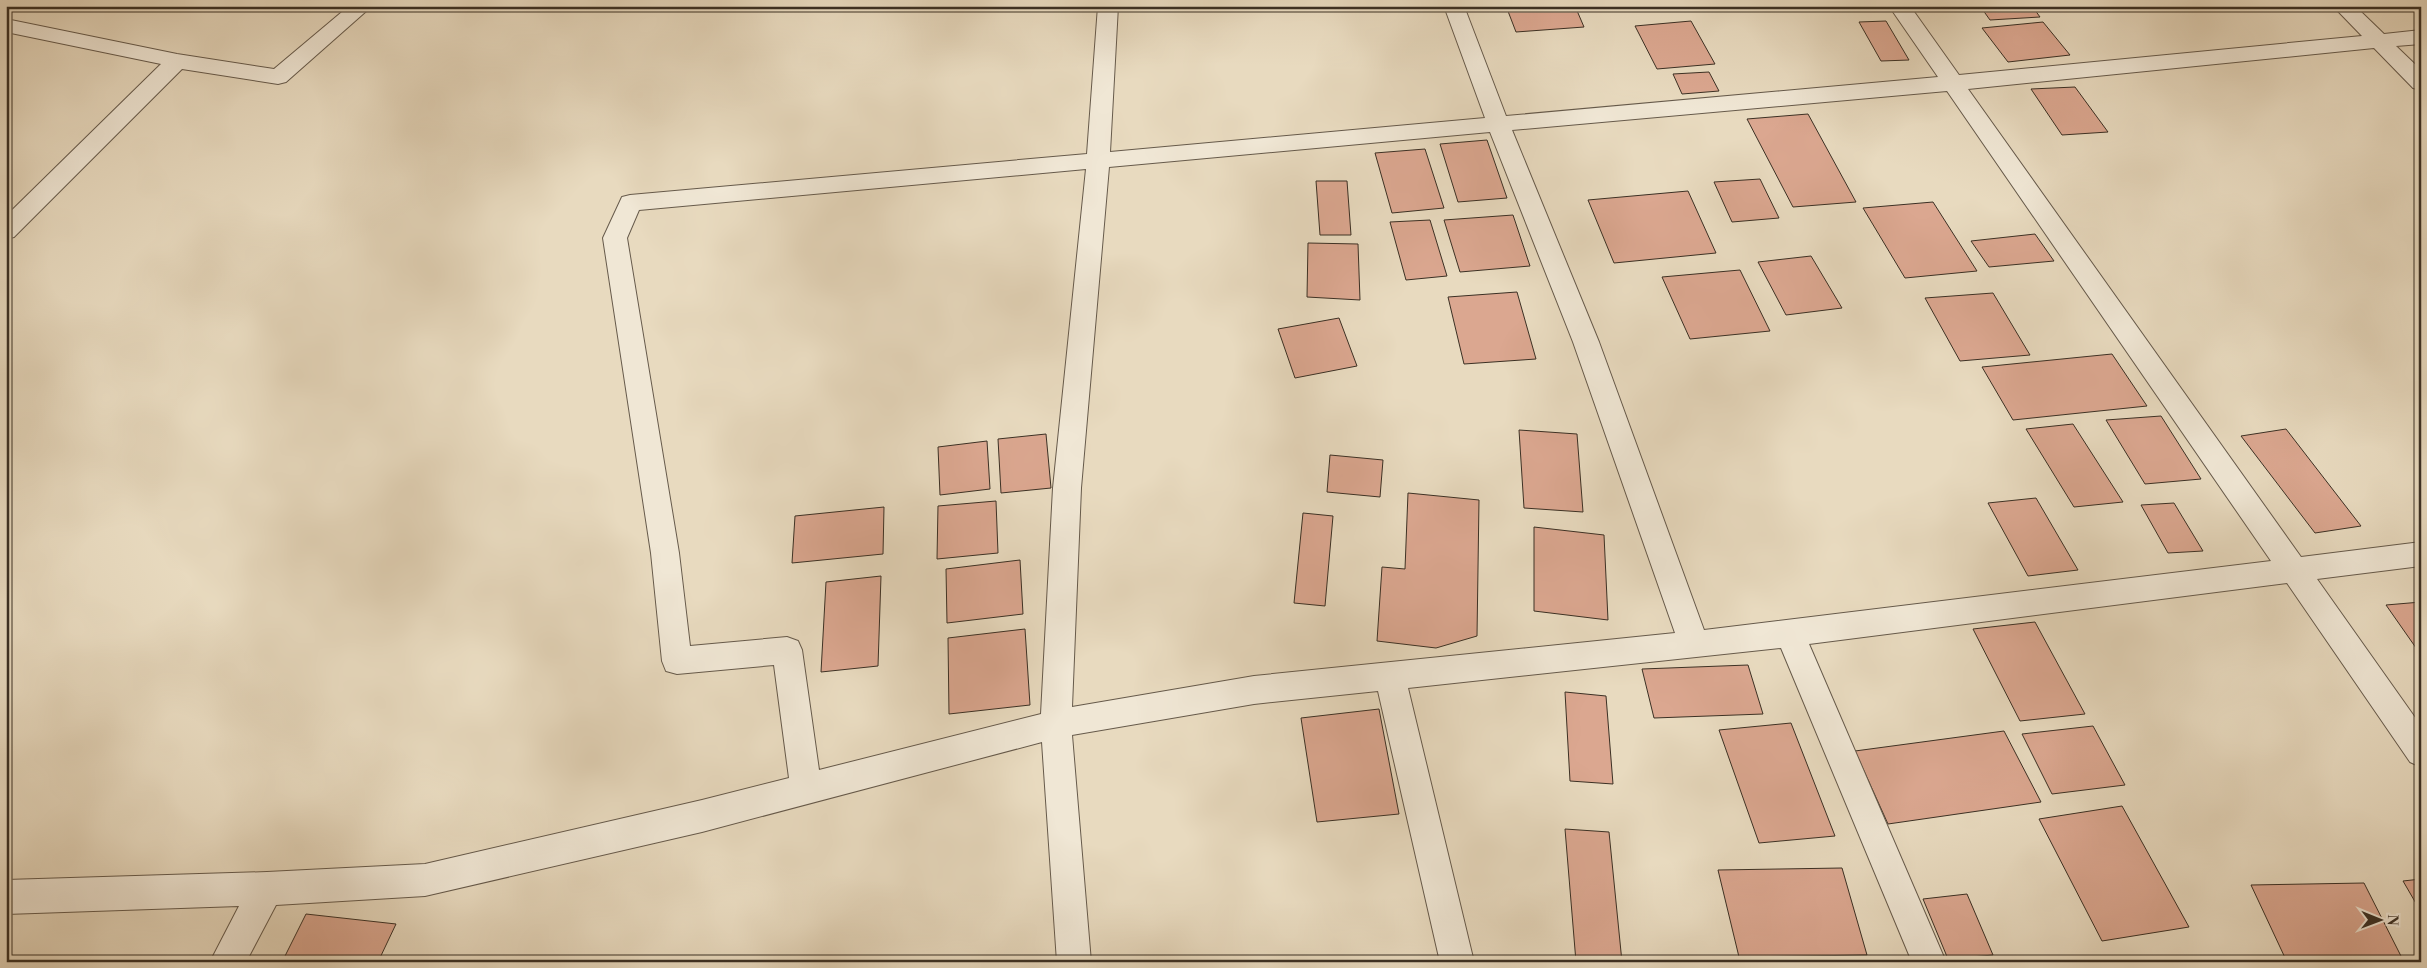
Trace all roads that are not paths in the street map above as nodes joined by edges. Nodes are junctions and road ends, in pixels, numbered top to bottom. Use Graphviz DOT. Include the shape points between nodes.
graph roads {
  1 [pos="362,6"];
  2 [pos="1108,6"];
  3 [pos="1454,6"];
  4 [pos="1899,6"];
  5 [pos="2343,6"];
  6 [pos="6,25"];
  7 [pos="2421,37"];
  8 [pos="2378,42"];
  9 [pos="177,61"];
  10 [pos="1953,83"];
  11 [pos="2421,83"];
  12 [pos="1498,124"];
  13 [pos="1098,160"];
  14 [pos="6,231"];
  15 [pos="2421,554"];
  16 [pos="2294,572"];
  17 [pos="1790,634"];
  18 [pos="1694,644"];
  19 [pos="1390,676"];
  20 [pos="1056,724"];
  21 [pos="2421,752"];
  22 [pos="806,789"];
  23 [pos="267,889"];
  24 [pos="6,897"];
  25 [pos="227,962"];
  26 [pos="1074,962"];
  27 [pos="1457,962"];
  28 [pos="1929,962"];
  1 -- 9 [label="street" via="278,77"];
  2 -- 13 [label="street"];
  3 -- 12 [label="street"];
  4 -- 10 [label="street"];
  5 -- 8 [label="street"];
  6 -- 9 [label="street"];
  7 -- 8 [label="street"];
  8 -- 10 [label="street"];
  8 -- 11 [label="street"];
  9 -- 14 [label="street"];
  10 -- 12 [label="street"];
  10 -- 16 [label="street"];
  12 -- 13 [label="street"];
  12 -- 18 [label="street" via="1586,342"];
  13 -- 20 [label="street" via="1067,488"];
  13 -- 22 [label="street" via="630,203 615,238 665,553 677,660 786,650"];
  15 -- 16 [label="street"];
  16 -- 17 [label="street"];
  16 -- 21 [label="street"];
  17 -- 18 [label="street"];
  17 -- 28 [label="street"];
  18 -- 19 [label="street"];
  19 -- 20 [label="street" via="1254,690"];
  19 -- 27 [label="street"];
  20 -- 22 [label="street"];
  20 -- 26 [label="street"];
  22 -- 23 [label="street" via="425,880"];
  23 -- 24 [label="street"];
  23 -- 25 [label="street"];
}
